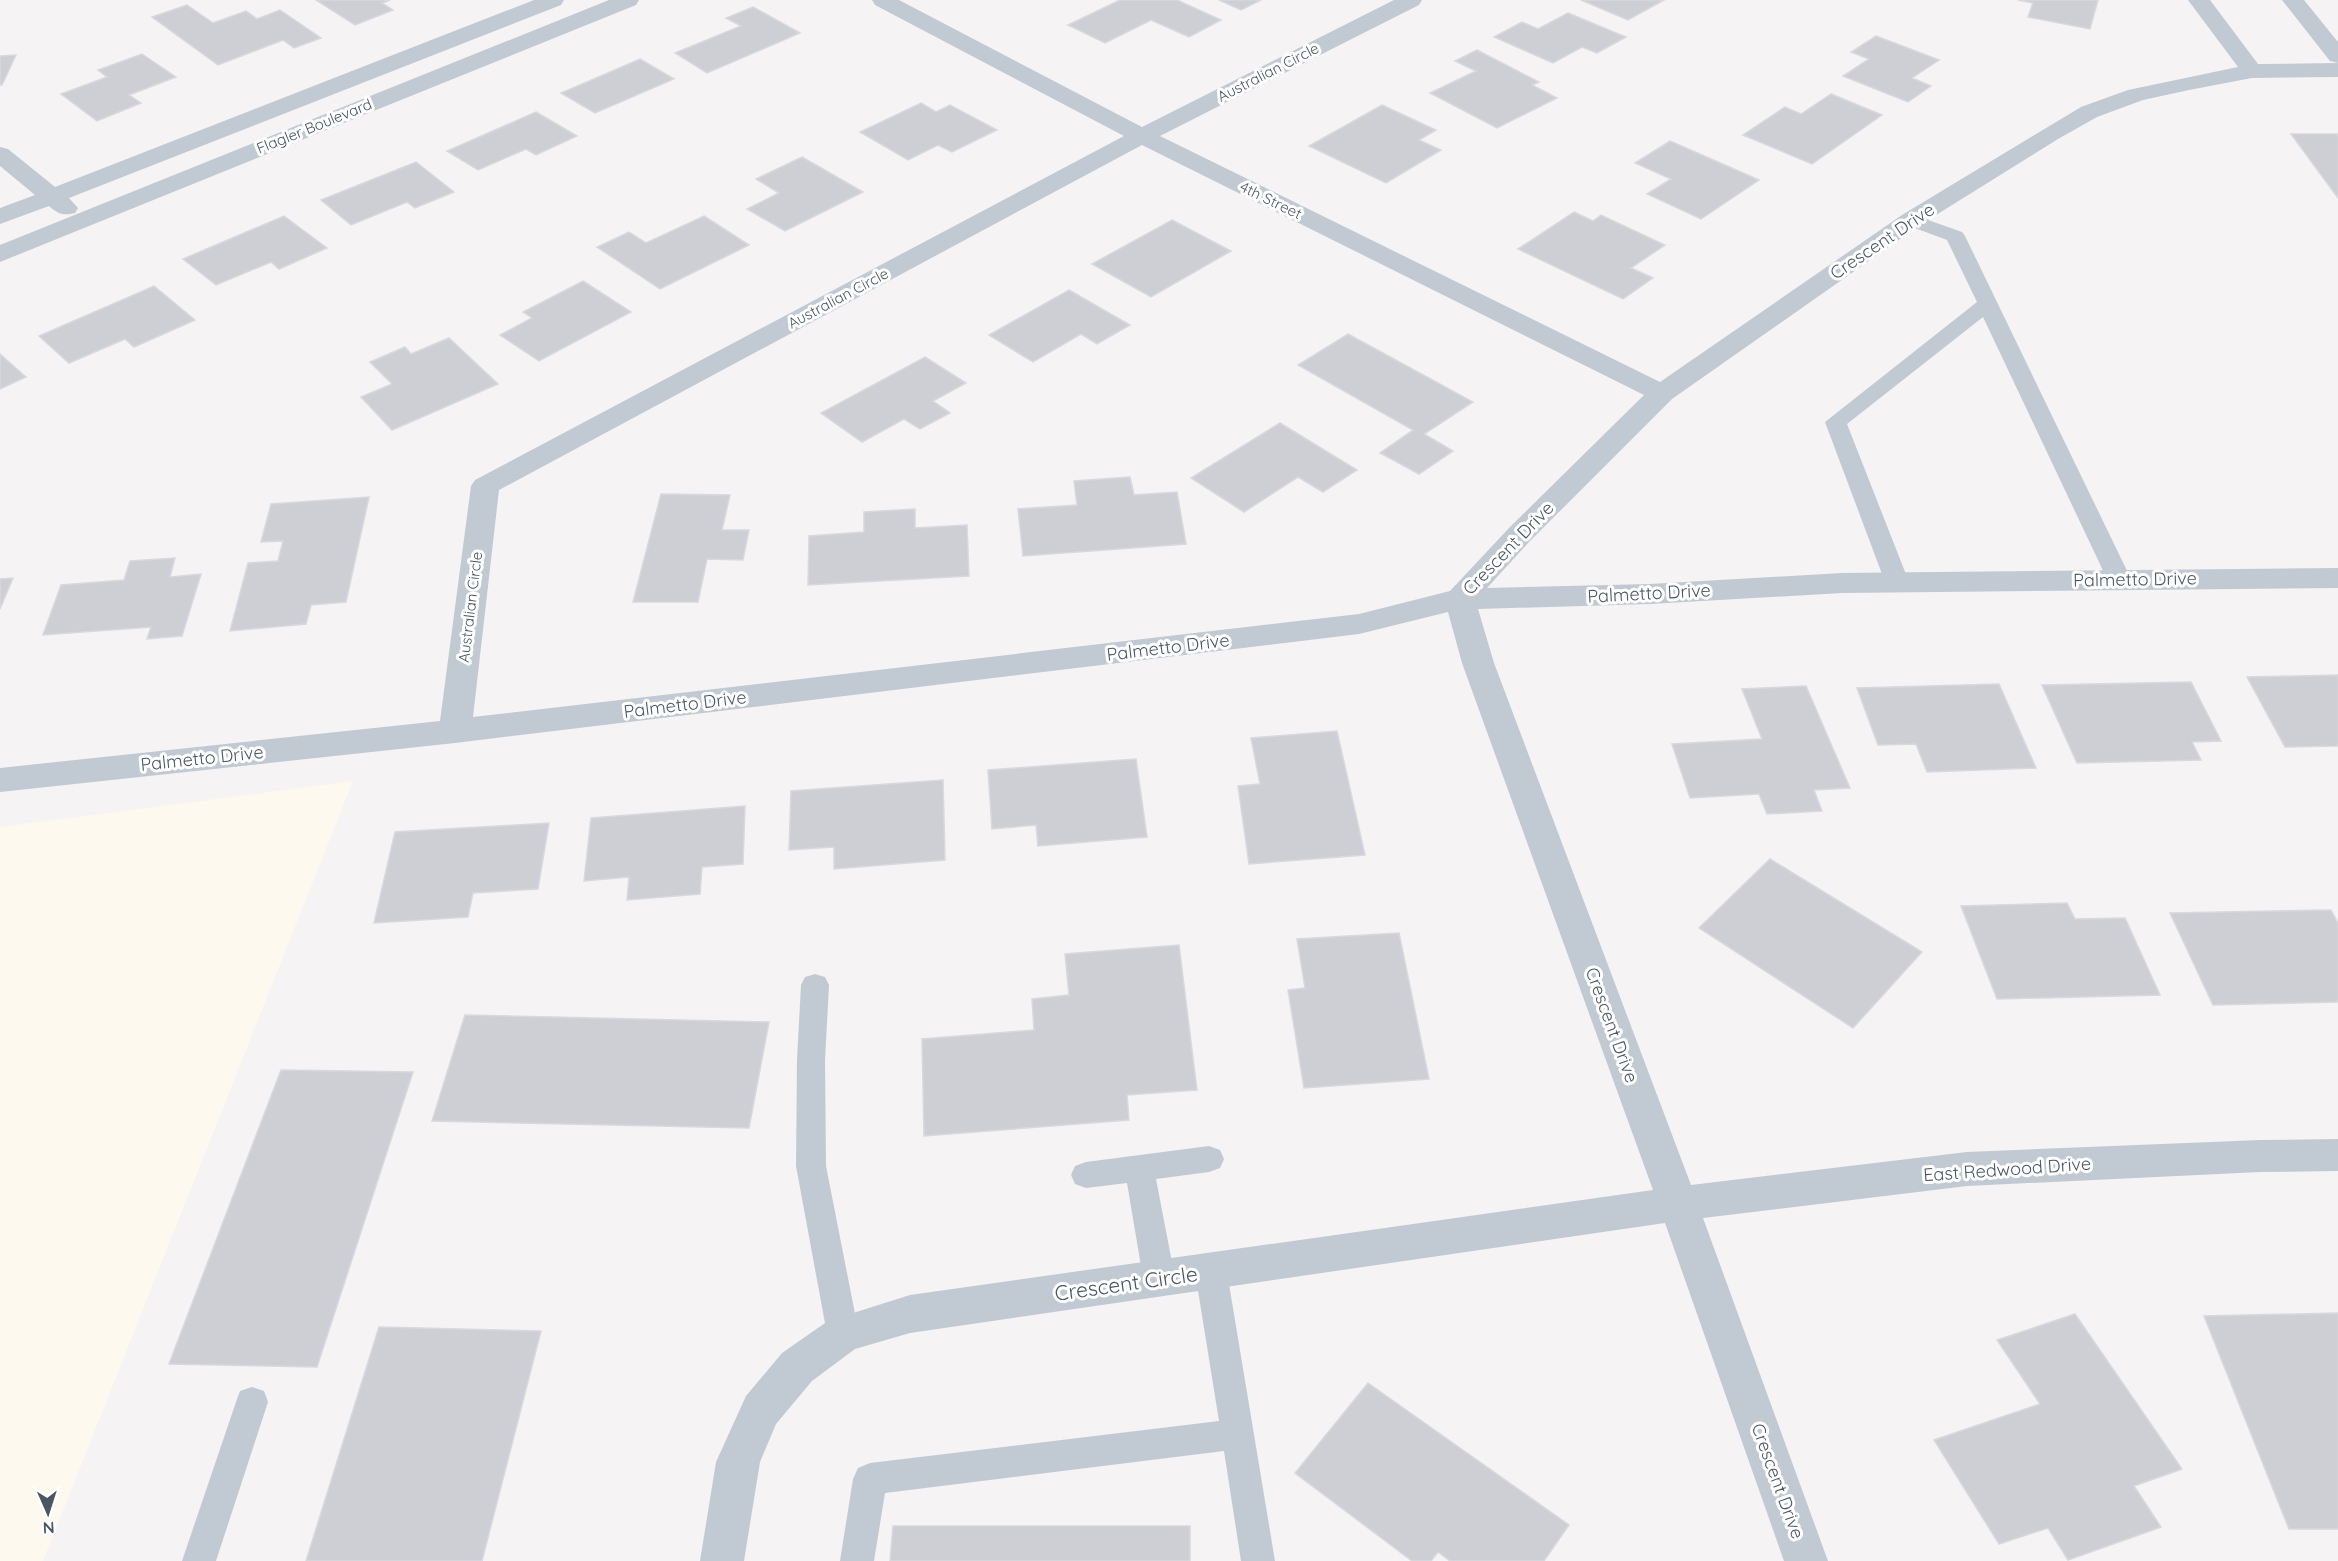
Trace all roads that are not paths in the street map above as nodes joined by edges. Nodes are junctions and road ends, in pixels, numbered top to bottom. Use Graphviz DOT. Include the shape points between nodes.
graph roads {
  1 [pos="553,0"];
  2 [pos="628,0"];
  3 [pos="883,0"];
  4 [pos="1411,0"];
  5 [pos="2199,0"];
  6 [pos="2293,0"];
  7 [pos="2338,56"];
  8 [pos="2338,70"];
  9 [pos="2252,71"];
  10 [pos="1142,136"];
  11 [pos="0,154"];
  12 [pos="51,196"];
  13 [pos="0,218"];
  14 [pos="80,219"];
  15 [pos="1911,220"];
  16 [pos="0,254"];
  17 [pos="1987,304"];
  18 [pos="1662,393"];
  19 [pos="2338,578"];
  20 [pos="2119,579"];
  21 [pos="1897,582"];
  22 [pos="1460,599"];
  23 [pos="455,731"];
  24 [pos="0,780"];
  25 [pos="815,984"];
  26 [pos="2338,1155"];
  27 [pos="1209,1159"];
  28 [pos="1139,1167"];
  29 [pos="1086,1175"];
  30 [pos="1678,1204"];
  31 [pos="1211,1272"];
  32 [pos="1159,1278"];
  33 [pos="843,1334"];
  34 [pos="252,1402"];
  35 [pos="1236,1434"];
  36 [pos="199,1561"];
  37 [pos="722,1561"];
  38 [pos="857,1561"];
  39 [pos="1258,1561"];
  40 [pos="1806,1561"];
  1 -- 12 [label="street, Flagler Boulevard"];
  2 -- 14 [label="street, Flagler Boulevard"];
  3 -- 10 [label="street, 4th Street"];
  4 -- 10 [label="street, Australian Circle"];
  5 -- 9 [label="street"];
  6 -- 7 [label="street"];
  8 -- 9 [label="street, Crescent Drive"];
  9 -- 15 [label="street, Crescent Drive" via="2136,95 2089,112"];
  10 -- 18 [label="street, 4th Street"];
  10 -- 23 [label="street, Australian Circle" via="485,486"];
  11 -- 12 [label="street"];
  12 -- 13 [label="street, Flagler Boulevard"];
  12 -- 14 [label="street"];
  14 -- 16 [label="street, Flagler Boulevard"];
  15 -- 17 [label="lane" via="1955,236"];
  15 -- 18 [label="street, Crescent Drive"];
  17 -- 20 [label="lane"];
  17 -- 21 [label="lane" via="1836,422"];
  18 -- 22 [label="street, Crescent Drive"];
  19 -- 20 [label="street, Palmetto Drive"];
  20 -- 21 [label="street, Palmetto Drive"];
  21 -- 22 [label="street, Palmetto Drive"];
  22 -- 23 [label="street, Palmetto Drive" via="1359,624"];
  22 -- 30 [label="street, Crescent Drive" via="1478,663"];
  23 -- 24 [label="street, Palmetto Drive"];
  25 -- 33 [label="lane" via="811,1166"];
  26 -- 30 [label="street, East Redwood Drive" via="1967,1169"];
  27 -- 28 [label="lane"];
  28 -- 29 [label="lane"];
  28 -- 32 [label="lane"];
  30 -- 31 [label="street, Crescent Circle"];
  30 -- 40 [label="street, Crescent Drive"];
  31 -- 32 [label="street, Crescent Circle"];
  31 -- 35 [label="lane"];
  32 -- 33 [label="street, Crescent Circle" via="910,1314"];
  33 -- 37 [label="street, Crescent Circle" via="797,1367 761,1410 738,1462"];
  34 -- 36 [label="lane"];
  35 -- 38 [label="lane" via="870,1479"];
  35 -- 39 [label="lane"];
}
